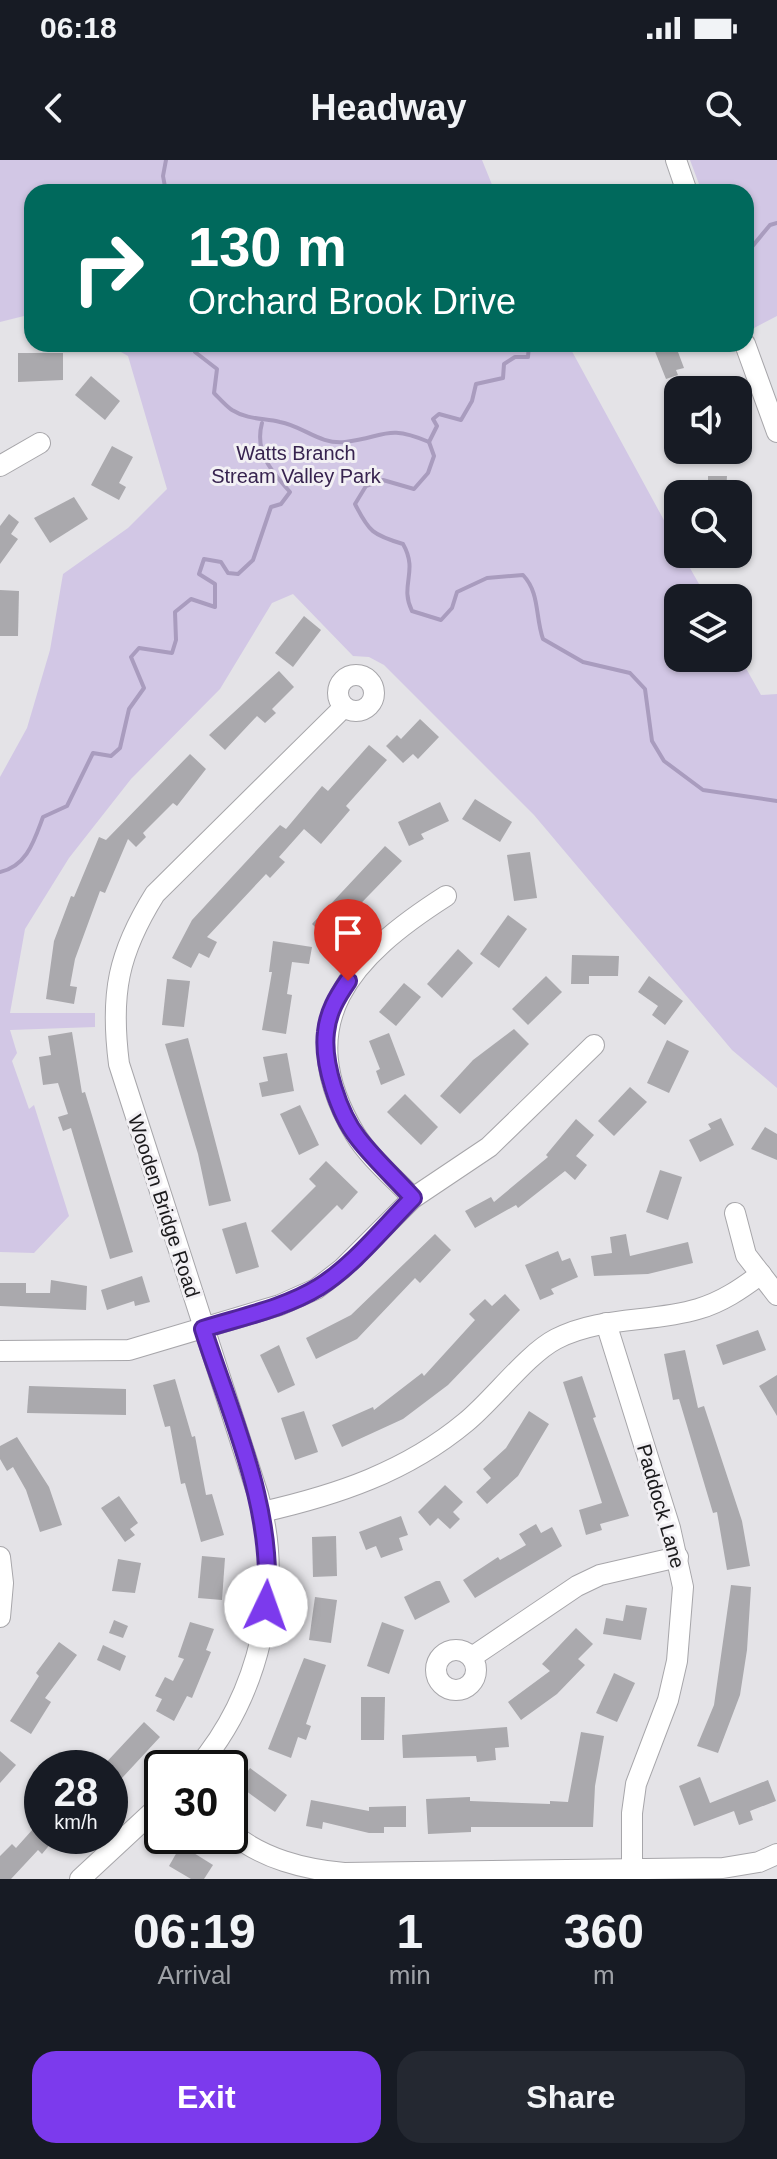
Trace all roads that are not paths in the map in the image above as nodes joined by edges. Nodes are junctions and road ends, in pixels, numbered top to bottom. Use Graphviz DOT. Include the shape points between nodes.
graph roads {
  1 [pos="676,160"];
  2 [pos="684,184"];
  3 [pos="748,352"];
  4 [pos="777,432"];
  5 [pos="40,443"];
  6 [pos="0,466"];
  7 [pos="344,707"];
  8 [pos="446,896"];
  9 [pos="594,1045"];
  10 [pos="413,1198"];
  11 [pos="735,1213"];
  12 [pos="761,1274"];
  13 [pos="777,1295"];
  14 [pos="606,1323"];
  15 [pos="203,1329"];
  16 [pos="0,1351"];
  17 [pos="262,1512"];
  18 [pos="0,1557"];
  19 [pos="678,1557"];
  20 [pos="0,1617"];
  21 [pos="472,1657"];
  22 [pos="210,1750"];
  23 [pos="144,1820"];
  24 [pos="248,1844"];
  25 [pos="777,1854"];
  26 [pos="632,1875"];
  27 [pos="437,1876"];
  28 [pos="80,1879"];
  1 -- 2 [label="street"];
  3 -- 4 [label="street"];
  5 -- 6 [label="street"];
  7 -- 15 [label="street, Wooden Bridge Road" via="155,894 134,927 119,966 113,1016 119,1064"];
  8 -- 10 [label="street" via="409,920 348,981 333,1003 326,1030 339,1100 356,1136"];
  9 -- 10 [label="street" via="489,1147"];
  10 -- 15 [label="street" via="316,1289"];
  11 -- 12 [label="street" via="746,1255"];
  12 -- 13 [label="street"];
  12 -- 14 [label="street" via="731,1296 699,1309"];
  14 -- 17 [label="street" via="552,1341 467,1422 399,1467 337,1493"];
  14 -- 19 [label="street, Paddock Lane"];
  15 -- 16 [label="street" via="129,1350"];
  15 -- 17 [label="street, Wooden Bridge Road"];
  17 -- 22 [label="street, Wooden Bridge Road" via="268,1587 255,1659 228,1724"];
  18 -- 20 [label="street"];
  19 -- 21 [label="street" via="624,1567 577,1586"];
  19 -- 26 [label="street, Paddock Lane" via="683,1587 677,1661 636,1784"];
  23 -- 28 [label="street"];
  24 -- 27 [label="street" via="269,1857 313,1870"];
  25 -- 26 [label="street" via="723,1868"];
  26 -- 27 [label="street"];
}
